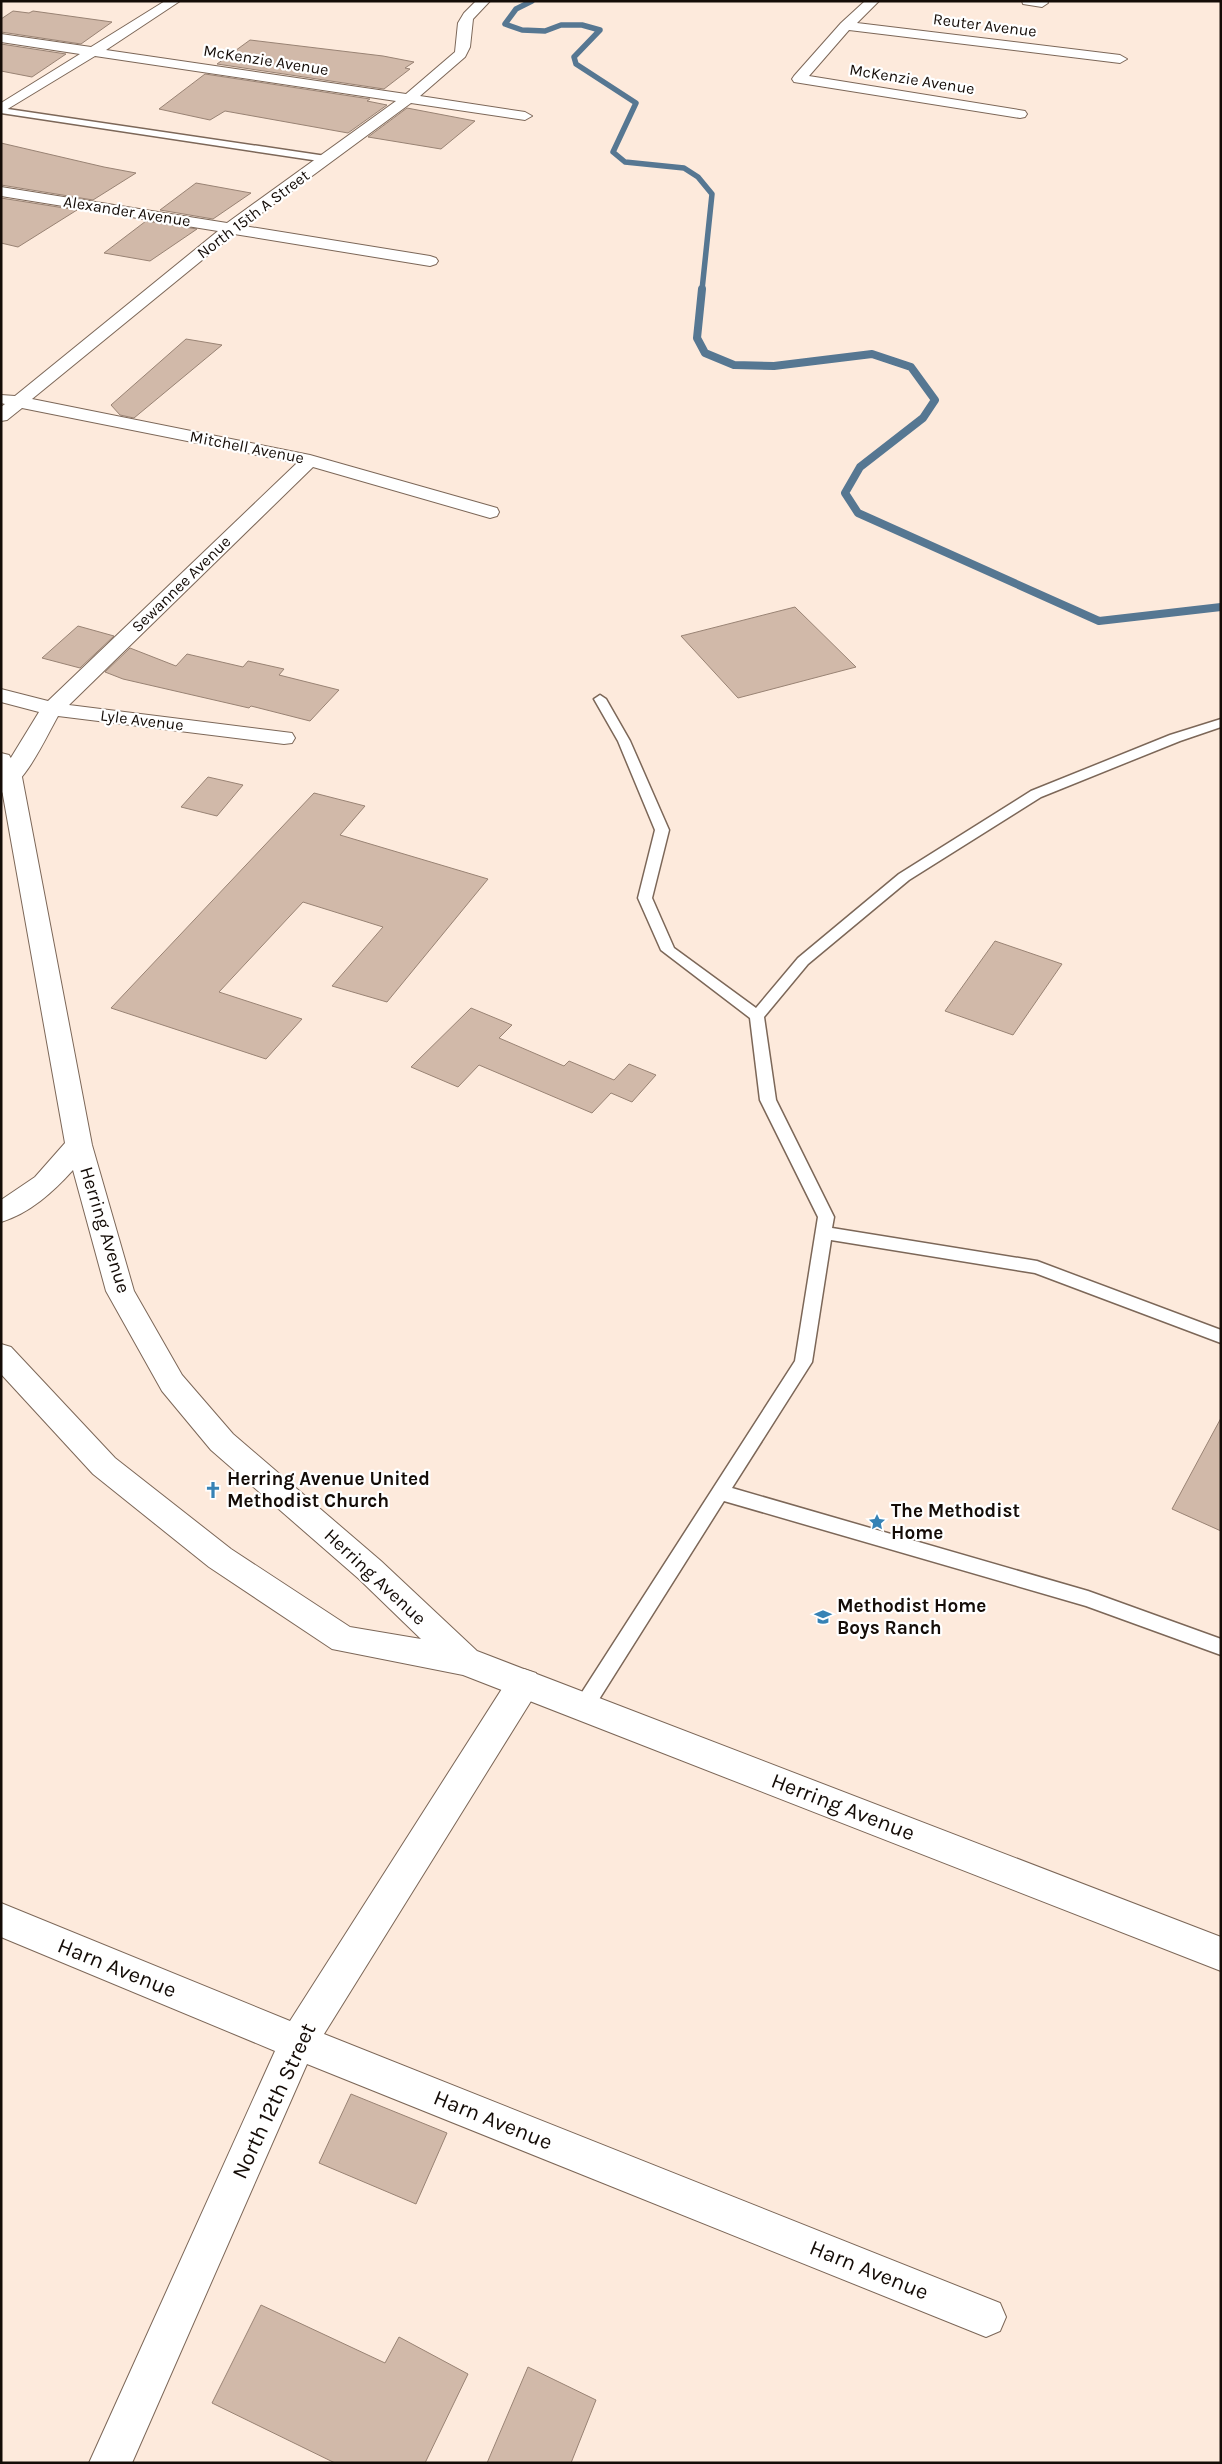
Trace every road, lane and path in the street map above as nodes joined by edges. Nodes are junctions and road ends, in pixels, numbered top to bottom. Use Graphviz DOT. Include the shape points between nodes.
graph roads {
  1 [pos="174,1"];
  2 [pos="484,1"];
  3 [pos="873,1"];
  4 [pos="1028,1"];
  5 [pos="1042,3"];
  6 [pos="846,26"];
  7 [pos="1,38"];
  8 [pos="91,51"];
  9 [pos="1120,60"];
  10 [pos="407,100"];
  11 [pos="1,109"];
  12 [pos="1020,114"];
  13 [pos="525,116"];
  14 [pos="326,159"];
  15 [pos="1,191"];
  16 [pos="231,228"];
  17 [pos="430,260"];
  18 [pos="9,400"];
  19 [pos="1,416"];
  20 [pos="310,460"];
  21 [pos="490,512"];
  22 [pos="1,695"];
  23 [pos="600,699"];
  24 [pos="52,708"];
  25 [pos="1221,723"];
  26 [pos="284,738"];
  27 [pos="4,774"];
  28 [pos="757,1016"];
  29 [pos="79,1145"];
  30 [pos="1,1212"];
  31 [pos="824,1232"];
  32 [pos="1221,1337"];
  33 [pos="1,1355"];
  34 [pos="720,1492"];
  35 [pos="1221,1647"];
  36 [pos="465,1661"];
  37 [pos="524,1683"];
  38 [pos="584,1706"];
  39 [pos="1,1920"];
  40 [pos="1221,1954"];
  41 [pos="298,2042"];
  42 [pos="986,2317"];
  43 [pos="110,2463"];
  1 -- 8 [label="street"];
  2 -- 10 [label="street, North 15th A Street" via="466,20 465,47 460,54"];
  3 -- 6 [label="street"];
  4 -- 5 [label="street"];
  6 -- 9 [label="street, Reuter Avenue"];
  6 -- 12 [label="street, McKenzie Avenue" via="799,79"];
  7 -- 8 [label="street, McKenzie Avenue"];
  8 -- 10 [label="street, McKenzie Avenue"];
  8 -- 11 [label="street"];
  10 -- 13 [label="street, McKenzie Avenue"];
  10 -- 14 [label="street, North 15th A Street"];
  11 -- 14 [label="lane"];
  14 -- 16 [label="street, North 15th A Street"];
  15 -- 16 [label="street, Alexander Avenue"];
  16 -- 17 [label="street, Alexander Avenue"];
  16 -- 18 [label="street, North 15th A Street"];
  18 -- 19 [label="street, North 15th A Street"];
  18 -- 20 [label="street, Mitchell Avenue"];
  20 -- 21 [label="street, Mitchell Avenue"];
  20 -- 24 [label="street, Sewannee Avenue"];
  22 -- 24 [label="street, Lyle Avenue"];
  23 -- 28 [label="lane" via="624,741 662,830 645,898 668,950"];
  24 -- 26 [label="street, Lyle Avenue"];
  24 -- 27 [label="street, Sewannee Avenue"];
  25 -- 28 [label="lane" via="1036,794 904,877 803,961"];
  27 -- 29 [label="street, Herring Avenue"];
  28 -- 31 [label="lane" via="768,1100 826,1217"];
  29 -- 30 [label="street" via="53,1178 35,1194"];
  29 -- 36 [label="street, Herring Avenue" via="120,1291 172,1383 222,1442 370,1570"];
  31 -- 32 [label="lane" via="1036,1267"];
  31 -- 34 [label="lane" via="803,1362"];
  33 -- 36 [label="street, Herring Avenue" via="104,1466 228,1563 343,1639"];
  34 -- 35 [label="lane" via="1088,1598"];
  34 -- 38 [label="lane"];
  36 -- 37 [label="street, Herring Avenue"];
  37 -- 38 [label="street, Herring Avenue"];
  37 -- 41 [label="street, North 12th Street"];
  38 -- 40 [label="street, Herring Avenue"];
  39 -- 41 [label="street, Harn Avenue"];
  41 -- 42 [label="street, Harn Avenue"];
  41 -- 43 [label="street, North 12th Street"];
}
